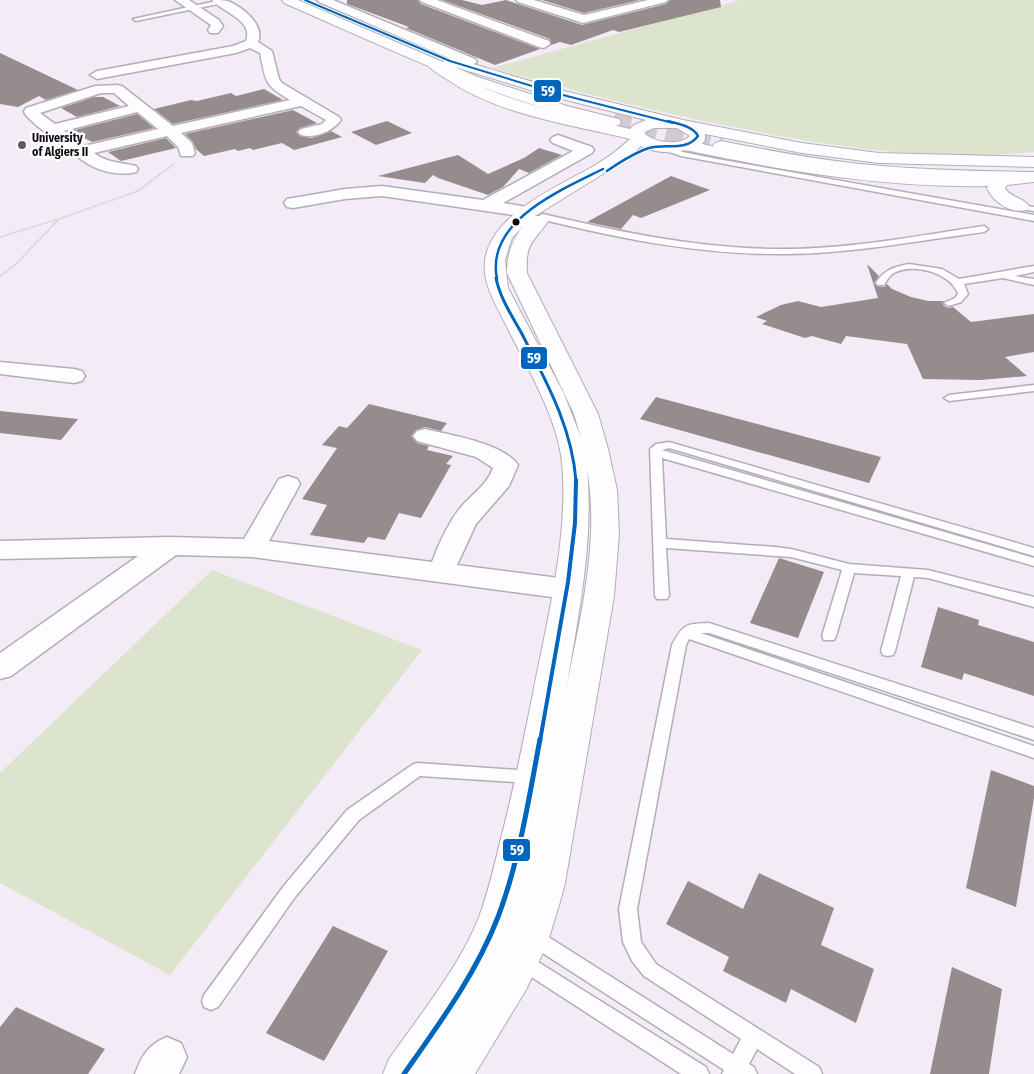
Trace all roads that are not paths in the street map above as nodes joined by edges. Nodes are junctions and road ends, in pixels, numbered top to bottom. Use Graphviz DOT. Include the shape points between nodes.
graph roads {
  1 [pos="181,0"];
  2 [pos="288,0"];
  3 [pos="305,0"];
  4 [pos="323,0"];
  5 [pos="426,0"];
  6 [pos="522,0"];
  7 [pos="621,0"];
  8 [pos="662,0"];
  9 [pos="220,1"];
  10 [pos="159,5"];
  11 [pos="638,6"];
  12 [pos="192,7"];
  13 [pos="172,11"];
  14 [pos="136,19"];
  15 [pos="214,30"];
  16 [pos="251,43"];
  17 [pos="544,44"];
  18 [pos="450,61"];
  19 [pos="470,62"];
  20 [pos="433,63"];
  21 [pos="97,75"];
  22 [pos="303,101"];
  23 [pos="141,108"];
  24 [pos="553,115"];
  25 [pos="680,125"];
  26 [pos="52,129"];
  27 [pos="170,131"];
  28 [pos="306,132"];
  29 [pos="638,137"];
  30 [pos="558,140"];
  31 [pos="660,146"];
  32 [pos="682,146"];
  33 [pos="82,151"];
  34 [pos="187,153"];
  35 [pos="700,158"];
  36 [pos="1034,162"];
  37 [pos="1034,168"];
  38 [pos="130,170"];
  39 [pos="602,171"];
  40 [pos="1034,177"];
  41 [pos="1000,182"];
  42 [pos="293,203"];
  43 [pos="487,205"];
  44 [pos="1014,206"];
  45 [pos="535,215"];
  46 [pos="1034,218"];
  47 [pos="984,229"];
  48 [pos="1034,269"];
  49 [pos="1002,276"];
  50 [pos="958,282"];
  51 [pos="1034,282"];
  52 [pos="881,283"];
  53 [pos="949,303"];
  54 [pos="0,368"];
  55 [pos="74,376"];
  56 [pos="1034,388"];
  57 [pos="950,398"];
  58 [pos="425,436"];
  59 [pos="656,453"];
  60 [pos="288,484"];
  61 [pos="660,543"];
  62 [pos="170,546"];
  63 [pos="252,548"];
  64 [pos="0,550"];
  65 [pos="1034,552"];
  66 [pos="1034,562"];
  67 [pos="849,568"];
  68 [pos="909,572"];
  69 [pos="441,573"];
  70 [pos="567,592"];
  71 [pos="599,595"];
  72 [pos="662,596"];
  73 [pos="1034,602"];
  74 [pos="686,634"];
  75 [pos="829,636"];
  76 [pos="888,652"];
  77 [pos="0,668"];
  78 [pos="1034,734"];
  79 [pos="1034,752"];
  80 [pos="534,777"];
  81 [pos="487,941"];
  82 [pos="525,948"];
  83 [pos="211,1001"];
  84 [pos="753,1037"];
  85 [pos="739,1072"];
  86 [pos="404,1074"];
  87 [pos="450,1074"];
  88 [pos="699,1074"];
  89 [pos="812,1074"];
  1 -- 12 [label="street"];
  2 -- 20 [label="main road"];
  3 -- 18 [label="main road"];
  4 -- 19 [label="street"];
  5 -- 17 [label="street"];
  6 -- 11 [label="street" via="583,19"];
  7 -- 11 [label="street"];
  8 -- 11 [label="street"];
  9 -- 12 [label="lane"];
  9 -- 16 [label="street" via="250,25"];
  10 -- 13 [label="lane"];
  12 -- 13 [label="lane"];
  12 -- 15 [label="street" via="216,23"];
  13 -- 14 [label="lane"];
  16 -- 21 [label="street" via="236,49"];
  16 -- 22 [label="street" via="266,51 274,83"];
  18 -- 20 [label="main road" via="518,88 616,119 523,97"];
  18 -- 25 [label="main road" via="555,93"];
  20 -- 24 [label="main road" via="462,84"];
  22 -- 27 [label="street"];
  22 -- 28 [label="street" via="334,120 327,127"];
  23 -- 26 [label="street"];
  23 -- 26 [label="street" via="118,89 105,88 31,111"];
  23 -- 27 [label="street"];
  24 -- 29 [label="main road"];
  24 -- 39 [label="main road" via="596,131 610,140 616,148"];
  25 -- 29 [label="main road" via="658,123 643,126 636,132"];
  25 -- 32 [label="main road" via="691,128 698,136 697,140"];
  25 -- 36 [label="main road" via="802,148 879,158"];
  26 -- 33 [label="street"];
  27 -- 33 [label="street"];
  27 -- 34 [label="street" via="186,146"];
  29 -- 31 [label="main road"];
  29 -- 39 [label="main road"];
  30 -- 43 [label="street" via="586,150"];
  31 -- 32 [label="main road"];
  31 -- 35 [label="lane"];
  31 -- 39 [label="main road"];
  32 -- 41 [label="main road" via="865,177 944,183"];
  32 -- 44 [label="lane" via="770,167"];
  33 -- 38 [label="street" via="103,165"];
  35 -- 39 [label="main road" via="665,157"];
  35 -- 44 [label="lane"];
  37 -- 40 [label="main road" via="908,166 724,144 800,162 881,171"];
  39 -- 45 [label="main road"];
  40 -- 41 [label="main road"];
  41 -- 44 [label="main road" via="996,192"];
  42 -- 43 [label="street" via="382,191"];
  43 -- 45 [label="street"];
  44 -- 46 [label="lane"];
  45 -- 47 [label="lane" via="657,241 777,251 842,248"];
  45 -- 70 [label="main road" via="509,230 501,240 496,252 494,276 552,394 573,453 575,530"];
  45 -- 71 [label="main road" via="530,231 519,246 517,273 586,414 596,448 604,490 605,534"];
  48 -- 49 [label="lane"];
  49 -- 50 [label="lane"];
  49 -- 51 [label="lane"];
  50 -- 52 [label="lane" via="938,271 910,267 888,272"];
  50 -- 53 [label="lane" via="963,294"];
  54 -- 55 [label="street"];
  56 -- 57 [label="lane"];
  58 -- 69 [label="street" via="484,452 506,465 504,475 477,504 458,532"];
  59 -- 61 [label="lane"];
  59 -- 65 [label="lane" via="660,446 669,445"];
  59 -- 66 [label="lane"];
  60 -- 63 [label="street"];
  61 -- 67 [label="lane" via="791,553"];
  61 -- 72 [label="lane"];
  62 -- 63 [label="street"];
  62 -- 64 [label="street"];
  62 -- 77 [label="street"];
  63 -- 69 [label="street"];
  67 -- 68 [label="lane"];
  67 -- 75 [label="lane"];
  68 -- 73 [label="lane" via="946,577"];
  68 -- 76 [label="lane"];
  69 -- 70 [label="street"];
  70 -- 71 [label="main road" via="581,611"];
  70 -- 80 [label="main road"];
  71 -- 82 [label="main road" via="546,883"];
  74 -- 78 [label="lane" via="691,629 709,628"];
  74 -- 79 [label="lane"];
  74 -- 84 [label="lane" via="679,645 631,889 628,932 634,952 650,970"];
  80 -- 81 [label="main road" via="507,890"];
  80 -- 83 [label="lane" via="417,769 353,815 290,892"];
  81 -- 82 [label="main road"];
  81 -- 86 [label="main road" via="461,991"];
  82 -- 85 [label="lane"];
  82 -- 87 [label="main road"];
  82 -- 88 [label="lane"];
  84 -- 85 [label="lane"];
  84 -- 89 [label="lane"];
}
